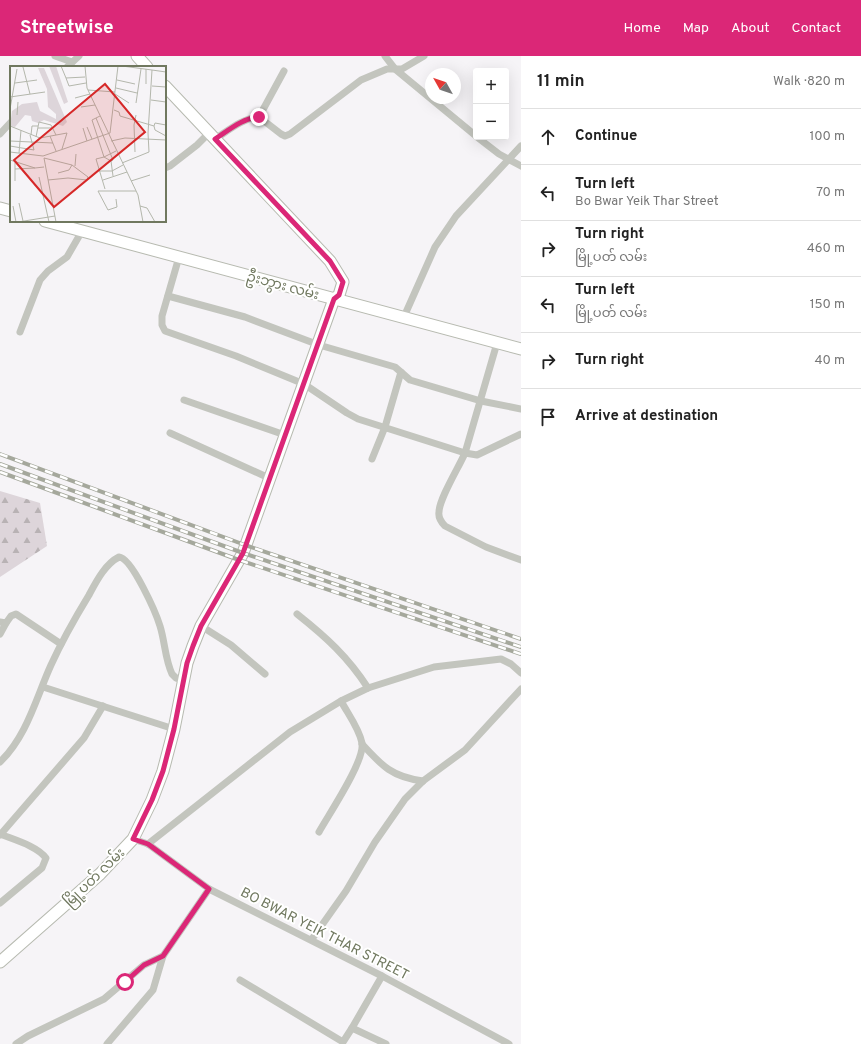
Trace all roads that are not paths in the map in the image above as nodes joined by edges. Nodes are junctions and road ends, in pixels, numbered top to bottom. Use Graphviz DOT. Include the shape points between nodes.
graph roads {
  1 [pos="55,56"];
  2 [pos="79,56"];
  3 [pos="137,56"];
  4 [pos="385,56"];
  5 [pos="424,56"];
  6 [pos="69,64"];
  7 [pos="146,66"];
  8 [pos="395,69"];
  9 [pos="284,70"];
  10 [pos="166,87"];
  11 [pos="259,117"];
  12 [pos="10,123"];
  13 [pos="0,134"];
  14 [pos="473,134"];
  15 [pos="212,136"];
  16 [pos="480,140"];
  17 [pos="521,146"];
  18 [pos="509,158"];
  19 [pos="521,166"];
  20 [pos="166,168"];
  21 [pos="0,208"];
  22 [pos="10,211"];
  23 [pos="49,222"];
  24 [pos="82,231"];
  25 [pos="179,257"];
  26 [pos="168,296"];
  27 [pos="334,299"];
  28 [pos="403,319"];
  29 [pos="20,332"];
  30 [pos="497,343"];
  31 [pos="319,345"];
  32 [pos="521,349"];
  33 [pos="401,372"];
  34 [pos="304,384"];
  35 [pos="184,400"];
  36 [pos="481,401"];
  37 [pos="521,409"];
  38 [pos="385,427"];
  39 [pos="170,433"];
  40 [pos="521,434"];
  41 [pos="284,436"];
  42 [pos="465,453"];
  43 [pos="372,459"];
  44 [pos="269,478"];
  45 [pos="521,560"];
  46 [pos="297,614"];
  47 [pos="3,622"];
  48 [pos="201,626"];
  49 [pos="0,634"];
  50 [pos="61,644"];
  51 [pos="521,673"];
  52 [pos="265,674"];
  53 [pos="184,680"];
  54 [pos="43,687"];
  55 [pos="368,688"];
  56 [pos="521,689"];
  57 [pos="341,701"];
  58 [pos="103,706"];
  59 [pos="174,729"];
  60 [pos="362,744"];
  61 [pos="0,762"];
  62 [pos="423,781"];
  63 [pos="319,832"];
  64 [pos="0,834"];
  65 [pos="133,839"];
  66 [pos="148,844"];
  67 [pos="209,889"];
  68 [pos="0,903"];
  69 [pos="312,940"];
  70 [pos="163,956"];
  71 [pos="0,962"];
  72 [pos="382,976"];
  73 [pos="240,980"];
  74 [pos="352,1028"];
  75 [pos="16,1044"];
  76 [pos="107,1044"];
  77 [pos="386,1044"];
  78 [pos="509,1044"];
  1 -- 6 [label="street"];
  2 -- 6 [label="street"];
  3 -- 7 [label="street"];
  4 -- 8 [label="street"];
  5 -- 8 [label="street" via="402,69"];
  8 -- 11 [label="street" via="387,69 361,80 309,121 285,136"];
  8 -- 14 [label="street"];
  9 -- 11 [label="street"];
  10 -- 15 [label="street, မြို့ပတ် လမ်း"];
  11 -- 15 [label="street" via="243,121"];
  12 -- 13 [label="street"];
  15 -- 20 [label="street"];
  15 -- 27 [label="street, မြို့ပတ် လမ်း" via="330,261 343,282 339,295"];
  16 -- 18 [label="street"];
  17 -- 18 [label="street"];
  18 -- 19 [label="street"];
  18 -- 28 [label="street" via="456,216 434,247"];
  21 -- 22 [label="street"];
  23 -- 24 [label="street, ဦးဘွား လမ်း"];
  24 -- 25 [label="street, ဦးဘွား လမ်း"];
  24 -- 29 [label="street" via="67,257 40,280"];
  25 -- 26 [label="street"];
  25 -- 27 [label="street, ဦးဘွား လမ်း"];
  26 -- 31 [label="street" via="245,318"];
  26 -- 34 [label="street" via="162,316 165,331"];
  27 -- 28 [label="street, ဦးဘွား လမ်း"];
  27 -- 31 [label="street, မြို့ပတ် လမ်း"];
  28 -- 30 [label="street, ဦးဘွား လမ်း"];
  30 -- 32 [label="street, ဦးဘွား လမ်း"];
  30 -- 36 [label="street"];
  31 -- 33 [label="street" via="395,367"];
  31 -- 34 [label="street, မြို့ပတ် လမ်း"];
  33 -- 36 [label="street" via="410,380"];
  33 -- 38 [label="street"];
  34 -- 38 [label="street" via="347,413"];
  34 -- 41 [label="street, မြို့ပတ် လမ်း"];
  35 -- 41 [label="street"];
  36 -- 37 [label="street"];
  36 -- 42 [label="street"];
  38 -- 42 [label="street"];
  38 -- 43 [label="street"];
  39 -- 44 [label="street"];
  40 -- 42 [label="street" via="477,455"];
  41 -- 44 [label="street, မြို့ပတ် လမ်း"];
  42 -- 45 [label="street" via="439,508 440,522 486,547"];
  44 -- 48 [label="street, မြို့ပတ် လမ်း" via="243,553"];
  46 -- 55 [label="street" via="331,641 350,661"];
  47 -- 49 [label="street"];
  47 -- 50 [label="street" via="16,614"];
  48 -- 52 [label="street" via="231,645"];
  48 -- 53 [label="street, မြို့ပတ် လမ်း"];
  50 -- 53 [label="street" via="104,571 115,559 121,557 148,597 160,624 169,667 176,678"];
  50 -- 54 [label="street"];
  51 -- 55 [label="street" via="511,664 496,659 434,667"];
  53 -- 59 [label="street, မြို့ပတ် လမ်း"];
  54 -- 58 [label="street"];
  54 -- 61 [label="street" via="21,734"];
  55 -- 57 [label="street"];
  56 -- 62 [label="street" via="465,750"];
  57 -- 60 [label="street" via="357,729"];
  57 -- 66 [label="street" via="290,732"];
  58 -- 59 [label="street"];
  58 -- 64 [label="street" via="84,738"];
  59 -- 65 [label="street, မြို့ပတ် လမ်း" via="152,800"];
  60 -- 62 [label="street" via="393,773 406,779"];
  60 -- 63 [label="street" via="352,775"];
  62 -- 69 [label="street" via="405,799"];
  64 -- 68 [label="street" via="27,845 46,858 42,868"];
  65 -- 66 [label="street, BO BWAR YEIK THAR STREET"];
  65 -- 71 [label="street, မြို့ပတ် လမ်း" via="100,874"];
  66 -- 67 [label="street, BO BWAR YEIK THAR STREET"];
  67 -- 69 [label="street, BO BWAR YEIK THAR STREET"];
  67 -- 70 [label="street"];
  69 -- 72 [label="street, BO BWAR YEIK THAR STREET"];
  70 -- 75 [label="street" via="144,965 104,999"];
  70 -- 76 [label="street" via="153,990"];
  72 -- 74 [label="street"];
  72 -- 78 [label="street, BO BWAR YEIK THAR STREET"];
  73 -- 74 [label="street" via="343,1042"];
  74 -- 77 [label="street"];
}
